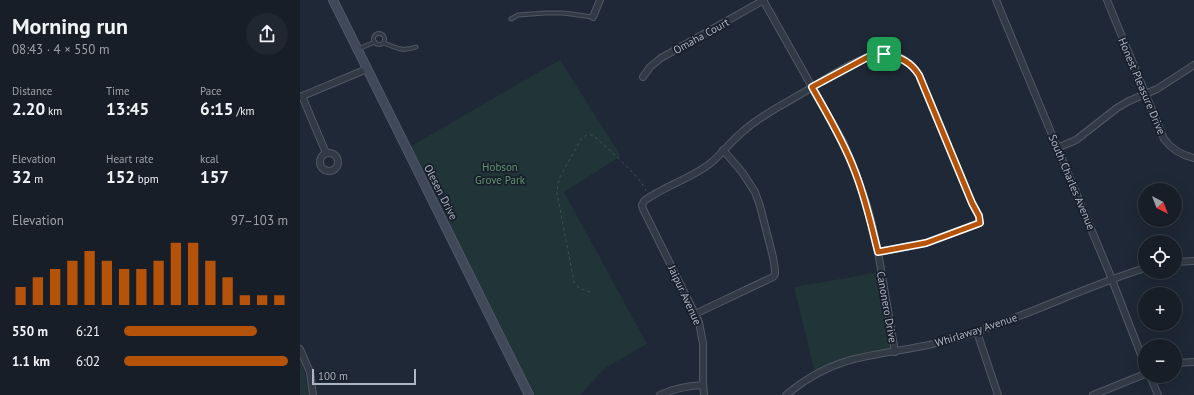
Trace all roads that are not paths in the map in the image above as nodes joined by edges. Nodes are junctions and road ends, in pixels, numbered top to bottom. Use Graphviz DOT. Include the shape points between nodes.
graph roads {
  1 [pos="332,0"];
  2 [pos="600,0"];
  3 [pos="764,0"];
  4 [pos="996,0"];
  5 [pos="1107,0"];
  6 [pos="593,17"];
  7 [pos="511,19"];
  8 [pos="375,42"];
  9 [pos="384,42"];
  10 [pos="416,46"];
  11 [pos="357,50"];
  12 [pos="1194,65"];
  13 [pos="367,69"];
  14 [pos="643,77"];
  15 [pos="812,87"];
  16 [pos="1145,94"];
  17 [pos="301,96"];
  18 [pos="1058,148"];
  19 [pos="723,150"];
  20 [pos="326,153"];
  21 [pos="1194,158"];
  22 [pos="878,252"];
  23 [pos="1194,261"];
  24 [pos="1182,262"];
  25 [pos="1138,271"];
  26 [pos="1112,280"];
  27 [pos="695,314"];
  28 [pos="977,332"];
  29 [pos="1138,347"];
  30 [pos="300,349"];
  31 [pos="895,352"];
  32 [pos="1194,362"];
  33 [pos="1182,363"];
  34 [pos="1138,377"];
  35 [pos="1153,383"];
  36 [pos="703,385"];
  37 [pos="313,395"];
  38 [pos="529,395"];
  39 [pos="660,395"];
  40 [pos="704,395"];
  41 [pos="786,395"];
  42 [pos="998,395"];
  43 [pos="1093,395"];
  44 [pos="1158,395"];
  1 -- 11 [label="street, Olesen Drive"];
  2 -- 6 [label="street"];
  3 -- 14 [label="street, Omaha Court" via="661,58"];
  3 -- 15 [label="street, Canonero Drive"];
  4 -- 18 [label="street, South Charles Avenue"];
  5 -- 16 [label="street, Honest Pleasure Drive"];
  6 -- 7 [label="lane" via="545,13 518,15"];
  8 -- 9 [label="lane" via="378,45"];
  8 -- 9 [label="lane" via="375,36 380,34 384,36"];
  8 -- 11 [label="lane"];
  9 -- 10 [label="lane" via="408,50"];
  11 -- 13 [label="street, Olesen Drive"];
  12 -- 16 [label="street"];
  13 -- 17 [label="street"];
  13 -- 38 [label="street, Olesen Drive"];
  15 -- 19 [label="street" via="759,118"];
  15 -- 22 [label="street, Canonero Drive" via="843,142 854,168"];
  15 -- 22 [label="street" via="874,55 894,55 910,64 922,81 979,216 980,223 938,240"];
  16 -- 18 [label="street" via="1129,100 1076,140"];
  16 -- 21 [label="street, Honest Pleasure Drive" via="1161,134 1168,144 1178,153"];
  17 -- 20 [label="street"];
  18 -- 26 [label="street, South Charles Avenue"];
  19 -- 27 [label="street, Jaipur Avenue" via="707,166 644,201 642,205"];
  19 -- 27 [label="street" via="755,192 775,274"];
  22 -- 31 [label="street, Canonero Drive"];
  23 -- 24 [label="street"];
  25 -- 26 [label="street, Whirlaway Avenue"];
  26 -- 28 [label="street, Whirlaway Avenue"];
  26 -- 29 [label="street, South Charles Avenue"];
  27 -- 36 [label="street, Jaipur Avenue" via="703,344"];
  28 -- 31 [label="street, Whirlaway Avenue"];
  28 -- 42 [label="street"];
  30 -- 37 [label="street" via="310,372"];
  31 -- 41 [label="street, Whirlaway Avenue" via="836,365 808,379"];
  32 -- 33 [label="street"];
  34 -- 43 [label="street"];
  35 -- 44 [label="street"];
  36 -- 39 [label="street" via="684,386"];
  36 -- 40 [label="street, Jaipur Avenue"];
}
